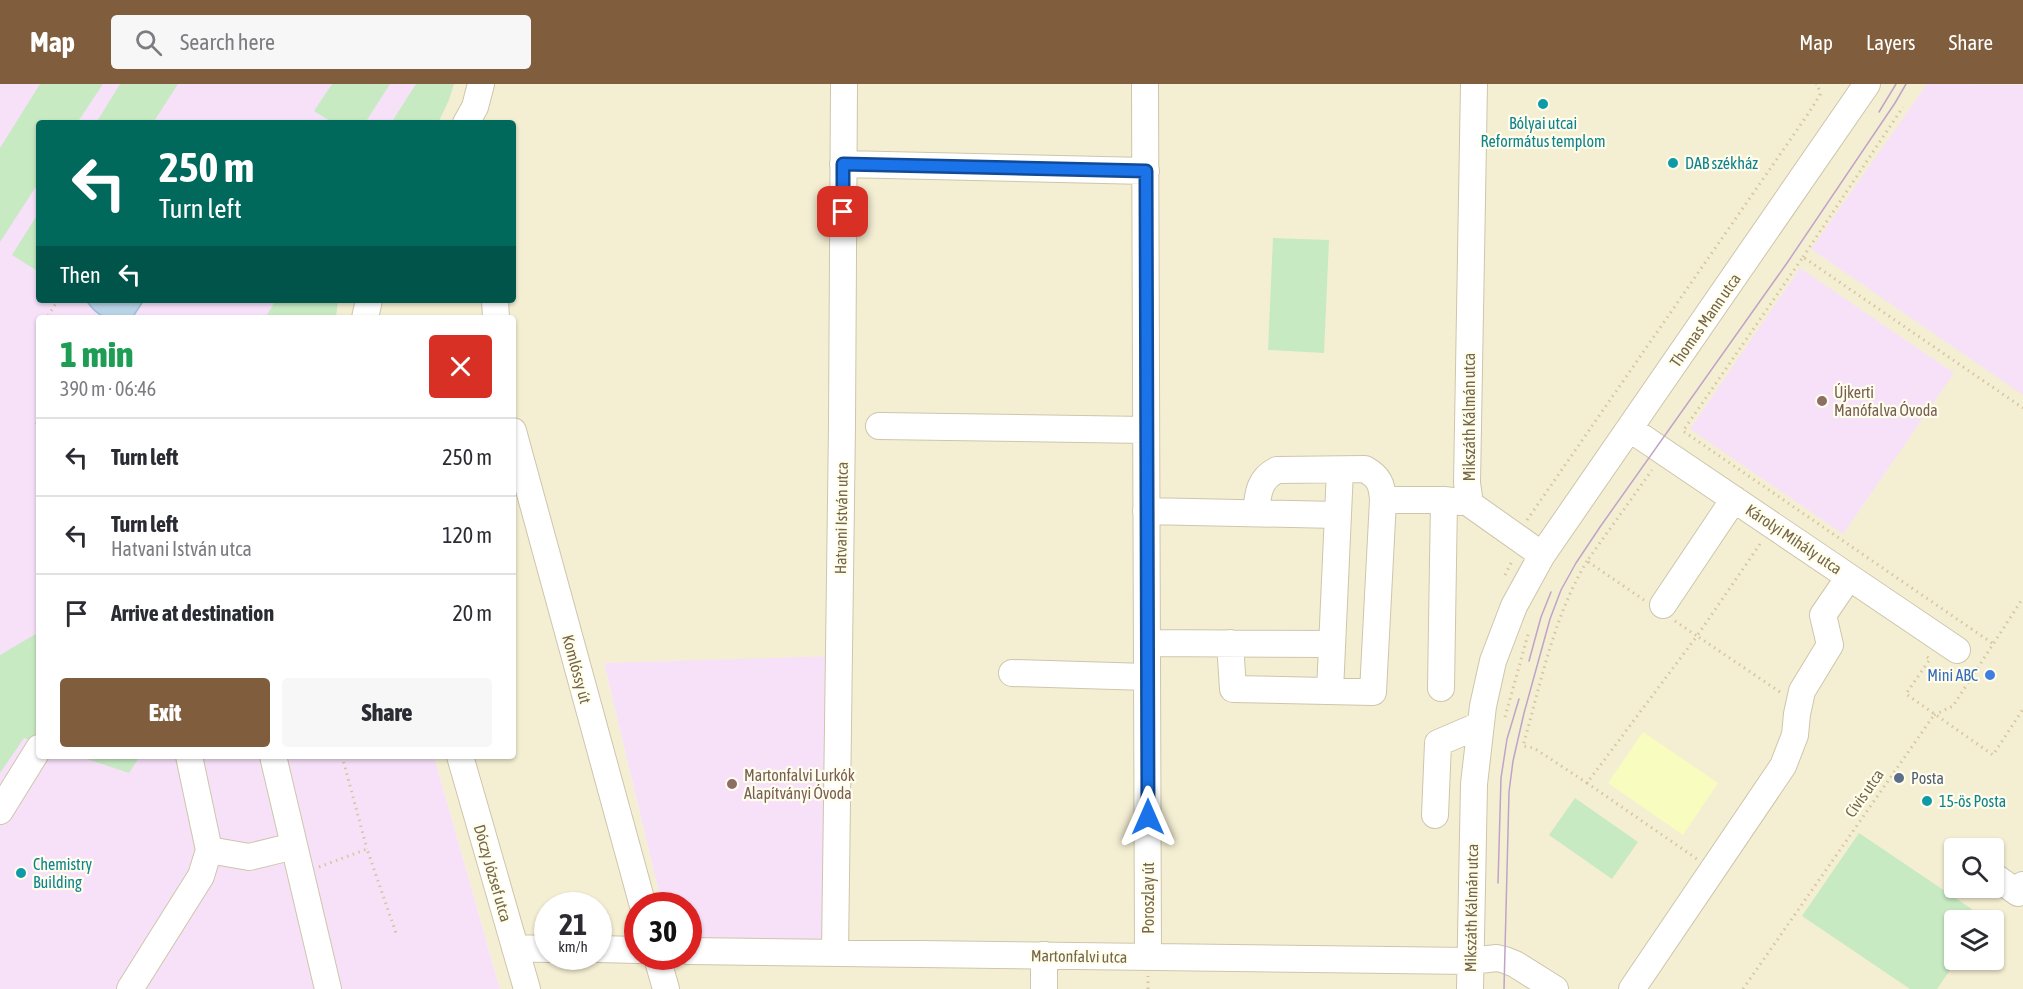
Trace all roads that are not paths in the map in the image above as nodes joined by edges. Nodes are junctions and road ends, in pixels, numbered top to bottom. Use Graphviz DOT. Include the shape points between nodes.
graph roads {
  1 [pos="481,84"];
  2 [pos="844,84"];
  3 [pos="1145,84"];
  4 [pos="1474,84"];
  5 [pos="1867,84"];
  6 [pos="468,120"];
  7 [pos="843,164"];
  8 [pos="1146,171"];
  9 [pos="879,426"];
  10 [pos="1630,429"];
  11 [pos="1146,430"];
  12 [pos="516,442"];
  13 [pos="1340,470"];
  14 [pos="1734,499"];
  15 [pos="1383,500"];
  16 [pos="1444,500"];
  17 [pos="1470,504"];
  18 [pos="1146,511"];
  19 [pos="1256,512"];
  20 [pos="1337,515"];
  21 [pos="1542,555"];
  22 [pos="1849,577"];
  23 [pos="1661,609"];
  24 [pos="1147,643"];
  25 [pos="1230,643"];
  26 [pos="1332,644"];
  27 [pos="1957,650"];
  28 [pos="1012,674"];
  29 [pos="1147,677"];
  30 [pos="1441,688"];
  31 [pos="1330,691"];
  32 [pos="1491,725"];
  33 [pos="36,753"];
  34 [pos="190,759"];
  35 [pos="274,759"];
  36 [pos="460,759"];
  37 [pos="0,811"];
  38 [pos="1435,815"];
  39 [pos="294,846"];
  40 [pos="208,850"];
  41 [pos="2004,883"];
  42 [pos="2023,885"];
  43 [pos="639,892"];
  44 [pos="515,948"];
  45 [pos="534,949"];
  46 [pos="702,951"];
  47 [pos="835,952"];
  48 [pos="1044,955"];
  49 [pos="1148,957"];
  50 [pos="1470,961"];
  51 [pos="661,970"];
  52 [pos="130,989"];
  53 [pos="328,989"];
  54 [pos="527,989"];
  55 [pos="666,989"];
  56 [pos="1044,989"];
  57 [pos="1470,989"];
  58 [pos="1555,989"];
  59 [pos="1632,989"];
  1 -- 6 [label="street"];
  2 -- 7 [label="street, Hatvani István utca"];
  3 -- 8 [label="street, Poroszlay út"];
  4 -- 17 [label="street, Mikszáth Kálmán utca" via="1467,483"];
  5 -- 10 [label="street, Thomas Mann utca"];
  7 -- 8 [label="street"];
  7 -- 47 [label="street, Hatvani István utca"];
  8 -- 11 [label="street, Poroszlay út"];
  9 -- 11 [label="street"];
  10 -- 14 [label="street, Károlyi Mihály utca" via="1659,467"];
  10 -- 21 [label="street, Thomas Mann utca"];
  11 -- 18 [label="street, Poroszlay út"];
  12 -- 43 [label="street, Komlóssy út"];
  13 -- 15 [label="street" via="1365,469 1374,474 1382,486"];
  13 -- 19 [label="street" via="1277,470 1263,480"];
  13 -- 20 [label="street"];
  14 -- 22 [label="street, Károlyi Mihály utca"];
  14 -- 23 [label="street"];
  15 -- 16 [label="street"];
  15 -- 31 [label="street" via="1373,692"];
  16 -- 17 [label="street"];
  16 -- 30 [label="street"];
  17 -- 21 [label="street, Mikszáth Kálmán utca"];
  18 -- 19 [label="street"];
  18 -- 24 [label="street, Poroszlay út"];
  19 -- 20 [label="street"];
  20 -- 26 [label="street"];
  21 -- 32 [label="street, Mikszáth Kálmán utca" via="1514,606 1493,661"];
  22 -- 27 [label="street, Károlyi Mihály utca"];
  22 -- 59 [label="street" via="1823,615 1830,645 1802,691 1795,735 1783,766"];
  24 -- 25 [label="street"];
  24 -- 29 [label="street, Poroszlay út"];
  25 -- 26 [label="street"];
  25 -- 31 [label="street" via="1233,689"];
  26 -- 31 [label="street"];
  28 -- 29 [label="street"];
  29 -- 49 [label="street, Poroszlay út"];
  32 -- 38 [label="street" via="1438,743"];
  32 -- 50 [label="street, Mikszáth Kálmán utca" via="1474,784"];
  33 -- 37 [label="street"];
  34 -- 40 [label="street"];
  35 -- 39 [label="street"];
  36 -- 44 [label="street, Dóczy József utca"];
  39 -- 40 [label="street" via="249,857"];
  39 -- 53 [label="street"];
  40 -- 52 [label="street" via="201,876"];
  41 -- 42 [label="street" via="2018,893"];
  44 -- 45 [label="street"];
  44 -- 54 [label="street, Dóczy József utca"];
  46 -- 47 [label="street, Martonfalvi utca"];
  47 -- 48 [label="street, Martonfalvi utca"];
  48 -- 49 [label="street, Martonfalvi utca"];
  48 -- 56 [label="street"];
  49 -- 50 [label="street, Martonfalvi utca"];
  50 -- 57 [label="street, Mikszáth Kálmán utca"];
  50 -- 58 [label="street, Martonfalvi utca" via="1505,960"];
  51 -- 55 [label="street"];
}
